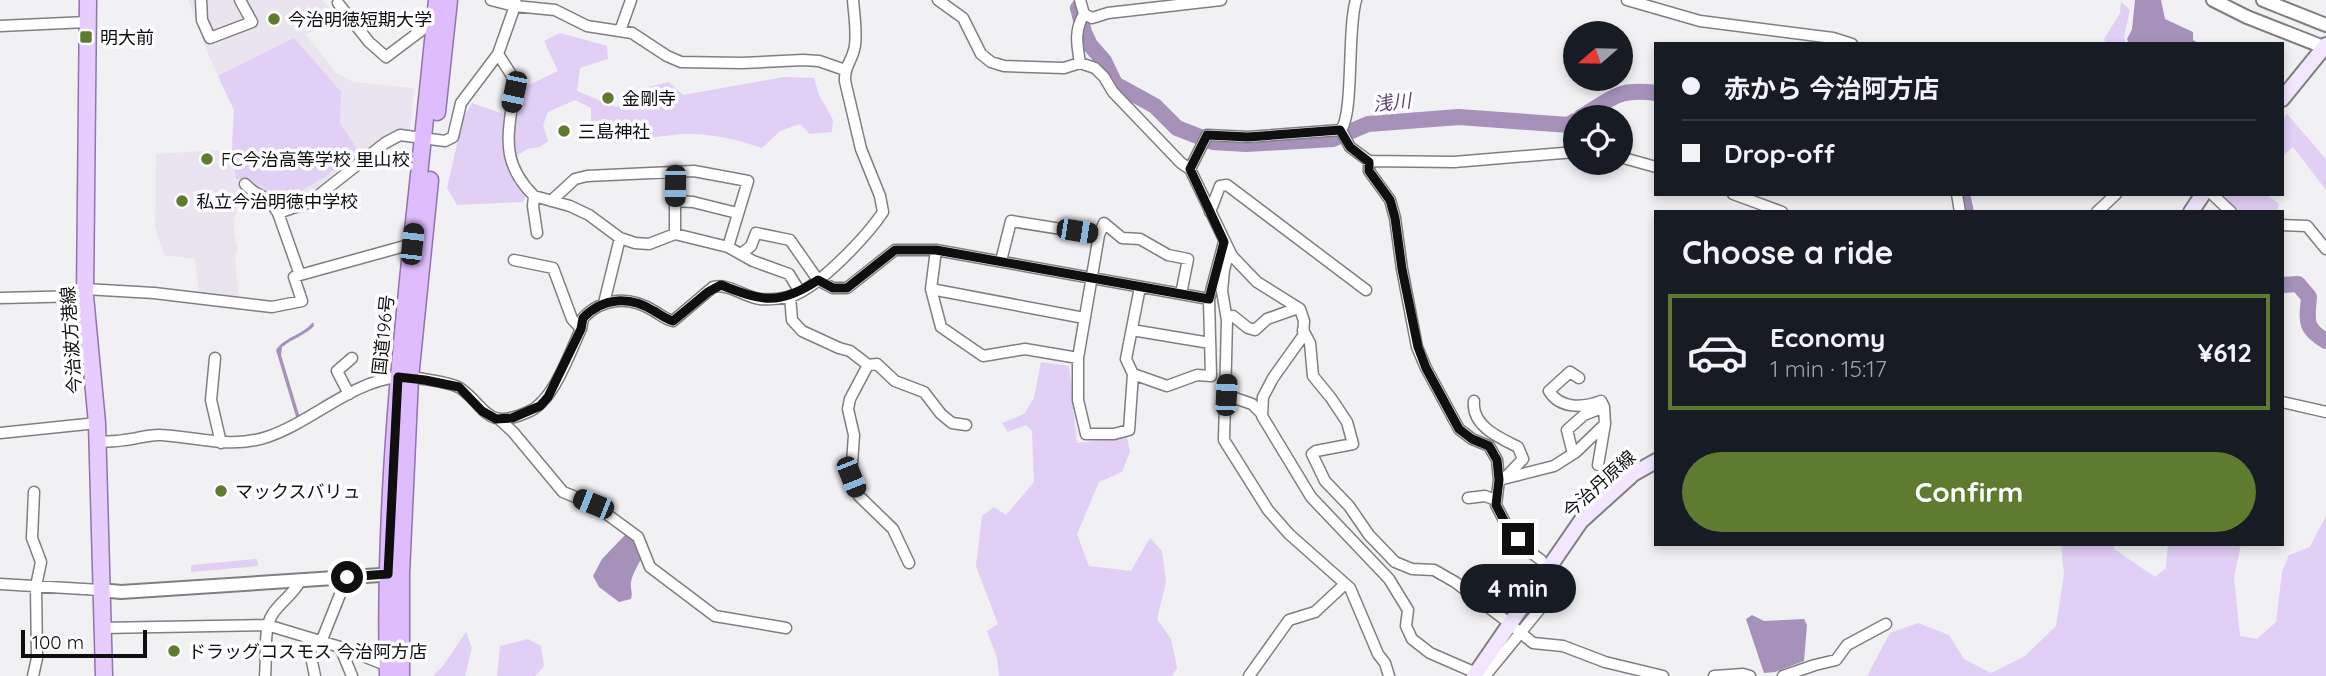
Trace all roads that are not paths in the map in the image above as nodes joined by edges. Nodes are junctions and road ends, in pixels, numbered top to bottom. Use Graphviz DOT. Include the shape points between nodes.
graph roads {
  1 [pos="88,0"];
  2 [pos="201,0"];
  3 [pos="240,0"];
  4 [pos="437,0"];
  5 [pos="449,0"];
  6 [pos="491,0"];
  7 [pos="631,0"];
  8 [pos="853,0"];
  9 [pos="938,0"];
  10 [pos="1080,0"];
  11 [pos="1221,0"];
  12 [pos="1356,0"];
  13 [pos="1627,0"];
  14 [pos="2213,0"];
  15 [pos="2263,0"];
  16 [pos="339,1"];
  17 [pos="516,3"];
  18 [pos="1084,14"];
  19 [pos="435,20"];
  20 [pos="87,22"];
  21 [pos="2326,25"];
  22 [pos="0,26"];
  23 [pos="620,32"];
  24 [pos="1846,42"];
  25 [pos="2326,47"];
  26 [pos="498,54"];
  27 [pos="1080,64"];
  28 [pos="845,70"];
  29 [pos="2284,97"];
  30 [pos="1340,130"];
  31 [pos="429,139"];
  32 [pos="1563,153"];
  33 [pos="1633,161"];
  34 [pos="1369,162"];
  35 [pos="1654,166"];
  36 [pos="1190,169"];
  37 [pos="676,171"];
  38 [pos="245,184"];
  39 [pos="534,196"];
  40 [pos="1738,196"];
  41 [pos="2114,196"];
  42 [pos="2214,196"];
  43 [pos="551,201"];
  44 [pos="675,201"];
  45 [pos="1777,210"];
  46 [pos="2099,210"];
  47 [pos="2229,210"];
  48 [pos="1210,212"];
  49 [pos="278,213"];
  50 [pos="737,213"];
  51 [pos="2284,225"];
  52 [pos="537,233"];
  53 [pos="675,234"];
  54 [pos="1099,235"];
  55 [pos="620,238"];
  56 [pos="412,244"];
  57 [pos="728,247"];
  58 [pos="1227,247"];
  59 [pos="2326,249"];
  60 [pos="936,250"];
  61 [pos="741,254"];
  62 [pos="514,260"];
  63 [pos="1001,261"];
  64 [pos="299,275"];
  65 [pos="1091,278"];
  66 [pos="818,280"];
  67 [pos="1140,287"];
  68 [pos="931,289"];
  69 [pos="1366,290"];
  70 [pos="85,292"];
  71 [pos="800,292"];
  72 [pos="1181,294"];
  73 [pos="790,296"];
  74 [pos="0,298"];
  75 [pos="1209,299"];
  76 [pos="604,303"];
  77 [pos="1298,308"];
  78 [pos="1084,318"];
  79 [pos="1227,318"];
  80 [pos="581,329"];
  81 [pos="1132,330"];
  82 [pos="1303,330"];
  83 [pos="1210,343"];
  84 [pos="215,358"];
  85 [pos="352,358"];
  86 [pos="1078,358"];
  87 [pos="868,365"];
  88 [pos="1133,374"];
  89 [pos="404,378"];
  90 [pos="1579,378"];
  91 [pos="349,394"];
  92 [pos="1226,395"];
  93 [pos="1474,401"];
  94 [pos="2284,402"];
  95 [pos="1604,407"];
  96 [pos="2326,412"];
  97 [pos="1262,414"];
  98 [pos="499,419"];
  99 [pos="97,423"];
  100 [pos="1605,424"];
  101 [pos="966,425"];
  102 [pos="0,433"];
  103 [pos="97,442"];
  104 [pos="221,443"];
  105 [pos="1573,454"];
  106 [pos="1654,462"];
  107 [pos="1598,465"];
  108 [pos="1502,479"];
  109 [pos="34,492"];
  110 [pos="1468,498"];
  111 [pos="1496,500"];
  112 [pos="1369,535"];
  113 [pos="1541,560"];
  114 [pos="909,563"];
  115 [pos="1557,571"];
  116 [pos="394,574"];
  117 [pos="347,577"];
  118 [pos="301,580"];
  119 [pos="1392,583"];
  120 [pos="0,584"];
  121 [pos="1345,584"];
  122 [pos="36,586"];
  123 [pos="100,590"];
  124 [pos="1504,619"];
  125 [pos="267,625"];
  126 [pos="1886,625"];
  127 [pos="101,628"];
  128 [pos="786,628"];
  129 [pos="1518,631"];
  130 [pos="307,638"];
  131 [pos="321,642"];
  132 [pos="340,647"];
  133 [pos="1454,664"];
  134 [pos="394,672"];
  135 [pos="1480,675"];
  136 [pos="33,676"];
  137 [pos="104,676"];
  138 [pos="265,676"];
  139 [pos="316,676"];
  140 [pos="352,676"];
  141 [pos="1249,676"];
  142 [pos="1389,676"];
  143 [pos="1450,676"];
  144 [pos="1663,676"];
  145 [pos="1714,676"];
  146 [pos="1750,676"];
  147 [pos="1783,676"];
  1 -- 20 [label="main road, 今治波方港線"];
  2 -- 3 [label="street" via="202,20 210,38 252,22"];
  4 -- 19 [label="highway, 国道196号"];
  5 -- 31 [label="highway, 国道196号"];
  6 -- 17 [label="street"];
  7 -- 23 [label="street"];
  8 -- 28 [label="street" via="856,42"];
  9 -- 27 [label="street" via="963,18 981,54 991,62 1063,68"];
  10 -- 18 [label="street"];
  11 -- 18 [label="street" via="1092,18"];
  12 -- 30 [label="street" via="1350,30 1349,89"];
  13 -- 24 [label="street" via="1700,21"];
  14 -- 25 [label="street"];
  15 -- 21 [label="street"];
  16 -- 19 [label="street" via="386,57"];
  17 -- 23 [label="street" via="555,10 587,26"];
  17 -- 26 [label="street"];
  18 -- 27 [label="street" via="1076,28"];
  19 -- 31 [label="highway, 国道196号"];
  20 -- 22 [label="street"];
  20 -- 70 [label="main road, 今治波方港線"];
  23 -- 28 [label="street" via="632,33 681,62 803,60"];
  25 -- 29 [label="main road"];
  26 -- 31 [label="street" via="461,103 453,138"];
  26 -- 39 [label="street" via="514,79 507,134 514,169"];
  27 -- 36 [label="street" via="1095,68"];
  28 -- 66 [label="street" via="861,149 883,212"];
  30 -- 34 [label="street" via="1350,147"];
  30 -- 36 [label="street" via="1248,137 1207,135"];
  31 -- 49 [label="street" via="400,135 310,202"];
  31 -- 56 [label="highway, 国道196号"];
  31 -- 89 [label="highway, 国道196号"];
  32 -- 34 [label="street" via="1454,162"];
  33 -- 35 [label="street"];
  34 -- 108 [label="street" via="1369,171 1390,200 1395,218 1409,308 1426,368 1459,429 1489,446"];
  36 -- 48 [label="street"];
  37 -- 43 [label="street" via="587,176 575,179"];
  37 -- 44 [label="street"];
  37 -- 50 [label="street" via="716,173 748,181"];
  38 -- 49 [label="street" via="271,200"];
  39 -- 43 [label="street"];
  39 -- 52 [label="street"];
  40 -- 45 [label="street"];
  41 -- 46 [label="street"];
  42 -- 47 [label="street"];
  43 -- 55 [label="street" via="589,215"];
  44 -- 50 [label="street"];
  44 -- 53 [label="street"];
  48 -- 58 [label="street"];
  48 -- 69 [label="street" via="1220,186 1227,185"];
  49 -- 64 [label="street"];
  50 -- 57 [label="street"];
  51 -- 59 [label="street" via="2307,226"];
  53 -- 55 [label="street" via="649,244"];
  53 -- 57 [label="street"];
  54 -- 63 [label="street" via="1011,220"];
  54 -- 65 [label="street"];
  54 -- 72 [label="street" via="1104,223 1122,238 1140,239 1168,255 1188,259"];
  55 -- 76 [label="street"];
  56 -- 64 [label="street"];
  56 -- 89 [label="highway, 国道196号"];
  57 -- 61 [label="street"];
  58 -- 75 [label="street"];
  58 -- 77 [label="street" via="1256,282"];
  58 -- 79 [label="street" via="1223,291"];
  60 -- 63 [label="street"];
  60 -- 66 [label="street" via="895,250 847,288 833,288"];
  60 -- 68 [label="street"];
  61 -- 66 [label="street" via="757,233 790,240"];
  61 -- 71 [label="street" via="789,274"];
  62 -- 80 [label="street" via="553,268 572,319"];
  63 -- 65 [label="street"];
  64 -- 70 [label="street" via="294,277 302,301 272,307 154,293"];
  65 -- 67 [label="street"];
  65 -- 78 [label="street"];
  66 -- 71 [label="street"];
  67 -- 72 [label="street"];
  67 -- 81 [label="street"];
  68 -- 78 [label="street"];
  68 -- 86 [label="street" via="941,327 983,356 1025,349"];
  70 -- 74 [label="street"];
  70 -- 99 [label="main road, 今治波方港線"];
  71 -- 73 [label="street"];
  72 -- 75 [label="street"];
  73 -- 76 [label="street" via="759,299 721,285 673,321 635,302"];
  73 -- 87 [label="street" via="792,320 802,331 850,351"];
  75 -- 83 [label="street"];
  76 -- 80 [label="street" via="583,318"];
  77 -- 79 [label="street" via="1267,319 1255,330 1233,316"];
  77 -- 82 [label="street"];
  78 -- 86 [label="street"];
  79 -- 92 [label="street"];
  80 -- 98 [label="street" via="540,406"];
  81 -- 83 [label="street"];
  81 -- 88 [label="street" via="1126,359"];
  82 -- 97 [label="street" via="1263,397"];
  82 -- 112 [label="street" via="1310,343 1313,376 1347,422 1353,444 1312,454 1325,481"];
  83 -- 88 [label="street" via="1211,376 1196,375 1167,386"];
  84 -- 104 [label="street" via="211,400"];
  85 -- 91 [label="street" via="337,371"];
  86 -- 88 [label="street" via="1086,434 1129,430"];
  87 -- 101 [label="street" via="877,364 895,381 924,392 952,423"];
  87 -- 114 [label="street" via="848,409 854,435 851,477 859,496 893,529"];
  89 -- 91 [label="street" via="374,383"];
  89 -- 98 [label="street" via="459,387 482,411"];
  89 -- 116 [label="highway, 国道196号"];
  90 -- 95 [label="street" via="1570,372 1549,391 1567,405 1601,401"];
  91 -- 104 [label="street" via="270,436"];
  92 -- 97 [label="street" via="1252,404"];
  92 -- 121 [label="street" via="1224,440 1246,477 1289,534"];
  93 -- 108 [label="street" via="1481,423 1518,447 1522,459"];
  94 -- 96 [label="street"];
  95 -- 100 [label="street"];
  95 -- 105 [label="street" via="1567,429"];
  97 -- 119 [label="street" via="1311,497"];
  98 -- 128 [label="street" via="562,492 593,504 638,537 650,567 715,616"];
  99 -- 102 [label="street"];
  99 -- 103 [label="main road, 今治波方港線"];
  100 -- 105 [label="street"];
  100 -- 107 [label="street"];
  103 -- 104 [label="street" via="160,435"];
  103 -- 123 [label="main road, 今治波方港線"];
  105 -- 108 [label="street" via="1553,466"];
  106 -- 135 [label="main road, 今治丹原線" via="1633,474 1581,521"];
  108 -- 111 [label="street"];
  109 -- 122 [label="street" via="32,538 41,562"];
  110 -- 111 [label="street"];
  111 -- 113 [label="street" via="1507,526"];
  112 -- 119 [label="street" via="1387,563"];
  112 -- 124 [label="street" via="1395,562 1434,570"];
  115 -- 129 [label="street" via="1566,577"];
  116 -- 117 [label="street"];
  116 -- 134 [label="highway, 国道196号"];
  117 -- 118 [label="street"];
  117 -- 131 [label="street"];
  118 -- 123 [label="street"];
  118 -- 125 [label="street"];
  119 -- 133 [label="street" via="1408,610 1406,625 1412,639"];
  120 -- 122 [label="street"];
  121 -- 141 [label="street" via="1315,612 1289,620"];
  121 -- 142 [label="street"];
  122 -- 123 [label="street"];
  122 -- 136 [label="street"];
  123 -- 127 [label="main road, 今治波方港線"];
  125 -- 127 [label="street"];
  125 -- 130 [label="street"];
  125 -- 138 [label="street"];
  126 -- 147 [label="street" via="1847,645 1836,660"];
  127 -- 137 [label="main road, 今治波方港線"];
  129 -- 135 [label="street"];
  129 -- 144 [label="street" via="1533,643 1563,646"];
  130 -- 131 [label="street"];
  130 -- 139 [label="street"];
  131 -- 132 [label="street"];
  132 -- 134 [label="street"];
  132 -- 140 [label="street"];
  133 -- 135 [label="street"];
  133 -- 143 [label="street"];
  145 -- 146 [label="street"];
}
